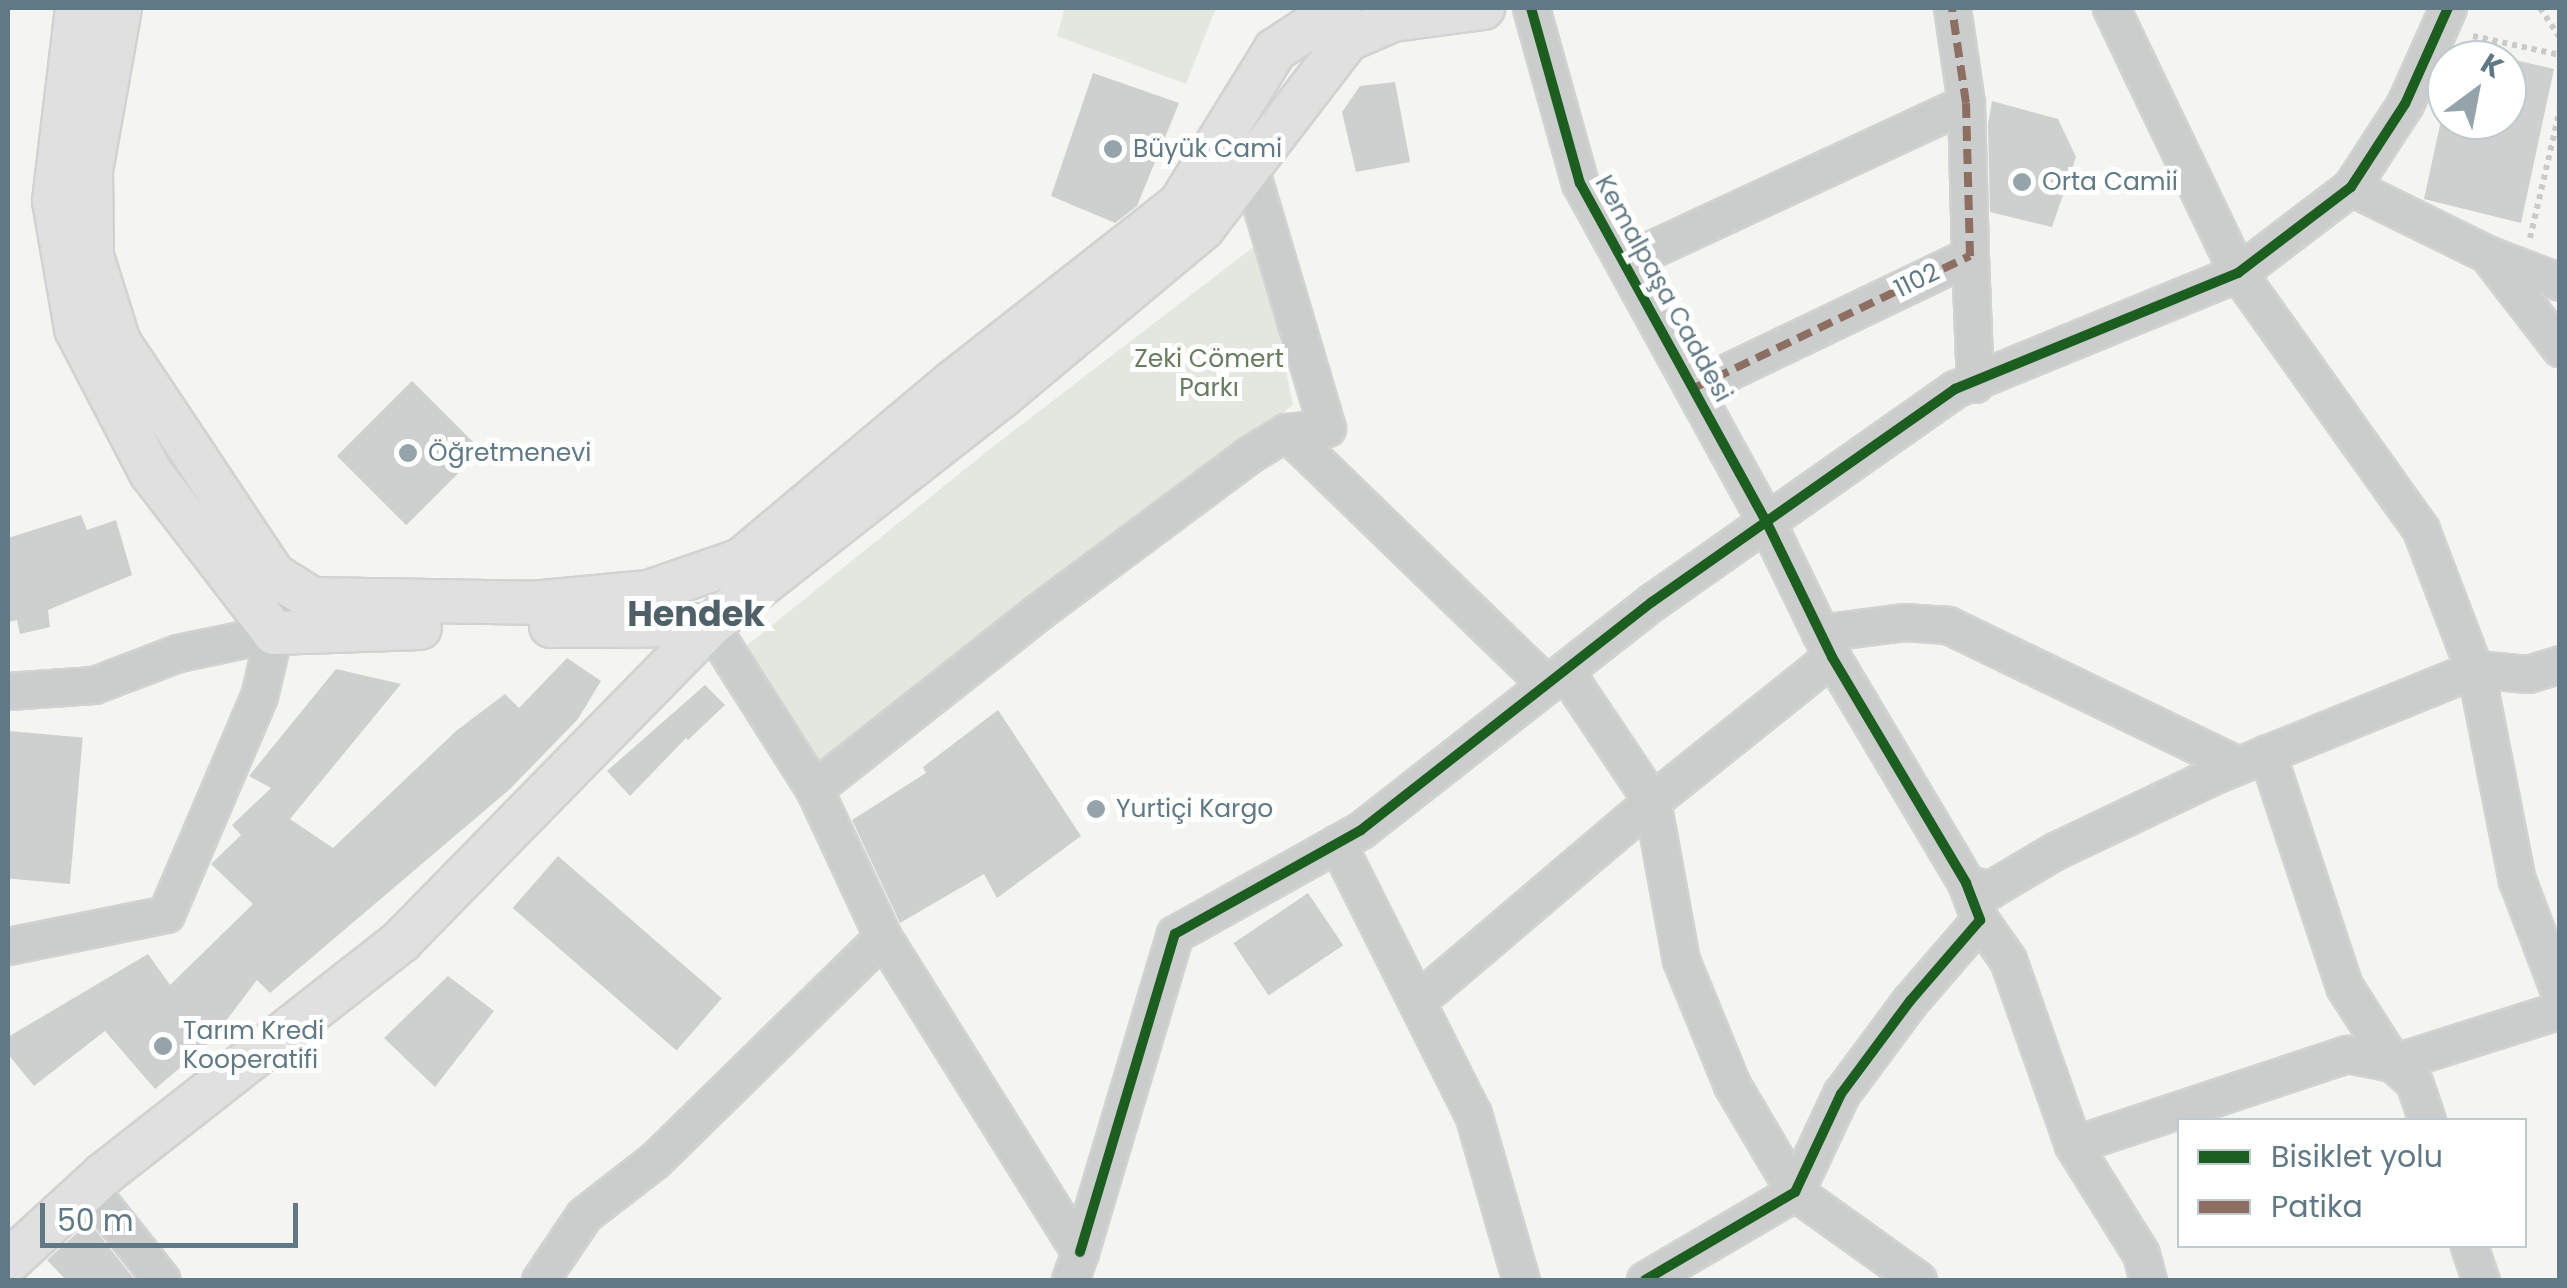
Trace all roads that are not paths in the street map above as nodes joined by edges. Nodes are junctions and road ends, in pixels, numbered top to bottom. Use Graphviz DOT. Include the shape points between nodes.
graph roads {
  1 [pos="77,8"];
  2 [pos="120,8"];
  3 [pos="1339,8"];
  4 [pos="1483,8"];
  5 [pos="1531,8"];
  6 [pos="1952,8"];
  7 [pos="2110,8"];
  8 [pos="2444,18"];
  9 [pos="1966,103"];
  10 [pos="1256,156"];
  11 [pos="2352,188"];
  12 [pos="1652,249"];
  13 [pos="2487,254"];
  14 [pos="1970,256"];
  15 [pos="2238,272"];
  16 [pos="2560,282"];
  17 [pos="2560,348"];
  18 [pos="1976,384"];
  19 [pos="1694,388"];
  20 [pos="1286,432"];
  21 [pos="1767,523"];
  22 [pos="741,560"];
  23 [pos="274,576"];
  24 [pos="710,624"];
  25 [pos="274,633"];
  26 [pos="1826,645"];
  27 [pos="2560,664"];
  28 [pos="2474,668"];
  29 [pos="1556,678"];
  30 [pos="8,691"];
  31 [pos="2252,759"];
  32 [pos="814,789"];
  33 [pos="1652,801"];
  34 [pos="1337,843"];
  35 [pos="1966,883"];
  36 [pos="1980,920"];
  37 [pos="883,937"];
  38 [pos="8,946"];
  39 [pos="2560,994"];
  40 [pos="1417,1001"];
  41 [pos="2560,1010"];
  42 [pos="2393,1064"];
  43 [pos="2426,1118"];
  44 [pos="2072,1145"];
  45 [pos="89,1188"];
  46 [pos="1795,1192"];
  47 [pos="2471,1248"];
  48 [pos="8,1262"];
  49 [pos="1075,1266"];
  50 [pos="162,1280"];
  51 [pos="540,1280"];
  52 [pos="1521,1280"];
  53 [pos="1645,1280"];
  54 [pos="1918,1280"];
  55 [pos="2148,1280"];
  56 [pos="2481,1280"];
  1 -- 25 [label="main road" via="54,202 76,329 151,473"];
  2 -- 23 [label="main road" via="91,170 92,256 118,342"];
  3 -- 22 [label="main road" via="1274,50 1180,204"];
  4 -- 10 [label="main road" via="1393,20 1346,40"];
  5 -- 19 [label="street, Kemalpaşa Caddesi" via="1580,183"];
  6 -- 9 [label="street, 1102"];
  7 -- 15 [label="street"];
  8 -- 11 [label="street" via="2405,104"];
  9 -- 12 [label="street"];
  9 -- 14 [label="street, 1102"];
  10 -- 20 [label="street" via="1327,428"];
  10 -- 24 [label="main road" via="1203,228 1001,397"];
  11 -- 13 [label="street"];
  11 -- 15 [label="street"];
  13 -- 16 [label="street"];
  13 -- 17 [label="street"];
  14 -- 18 [label="street"];
  14 -- 19 [label="street, 1102"];
  15 -- 18 [label="street"];
  15 -- 28 [label="street" via="2421,530"];
  18 -- 21 [label="street" via="1955,390"];
  19 -- 21 [label="street, Kemalpaşa Caddesi"];
  20 -- 29 [label="street"];
  20 -- 32 [label="street" via="1038,612"];
  21 -- 26 [label="street, Kemalpaşa Caddesi"];
  21 -- 29 [label="street"];
  22 -- 23 [label="main road" via="648,592 532,603 312,599"];
  22 -- 24 [label="main road"];
  23 -- 25 [label="street"];
  24 -- 25 [label="main road"];
  24 -- 32 [label="street"];
  24 -- 45 [label="main road" via="402,941"];
  25 -- 30 [label="street" via="178,654 94,686"];
  25 -- 38 [label="street" via="259,696 166,914"];
  26 -- 31 [label="street" via="1903,622 1948,624"];
  26 -- 33 [label="street"];
  26 -- 35 [label="street, Kemalpaşa Caddesi"];
  27 -- 28 [label="street" via="2528,674"];
  28 -- 31 [label="street"];
  28 -- 39 [label="street" via="2517,880"];
  29 -- 33 [label="street"];
  29 -- 34 [label="street"];
  31 -- 35 [label="street" via="2055,851 1988,890"];
  31 -- 42 [label="street" via="2344,986"];
  32 -- 37 [label="street"];
  33 -- 40 [label="street"];
  33 -- 46 [label="street" via="1681,960 1732,1085"];
  34 -- 40 [label="street"];
  34 -- 49 [label="street" via="1175,934"];
  35 -- 36 [label="street, Kemalpaşa Caddesi"];
  36 -- 44 [label="street, Kemalpaşa Caddesi" via="2008,960"];
  36 -- 46 [label="street" via="1841,1094"];
  37 -- 49 [label="street"];
  37 -- 51 [label="street" via="655,1160 584,1215"];
  40 -- 52 [label="street" via="1473,1114"];
  41 -- 42 [label="street"];
  42 -- 43 [label="street" via="2414,1082"];
  42 -- 44 [label="street" via="2347,1054"];
  44 -- 55 [label="street, Kemalpaşa Caddesi" via="2141,1254"];
  45 -- 48 [label="main road"];
  45 -- 50 [label="street"];
  46 -- 53 [label="street"];
  46 -- 54 [label="street"];
  47 -- 56 [label="street"];
}
